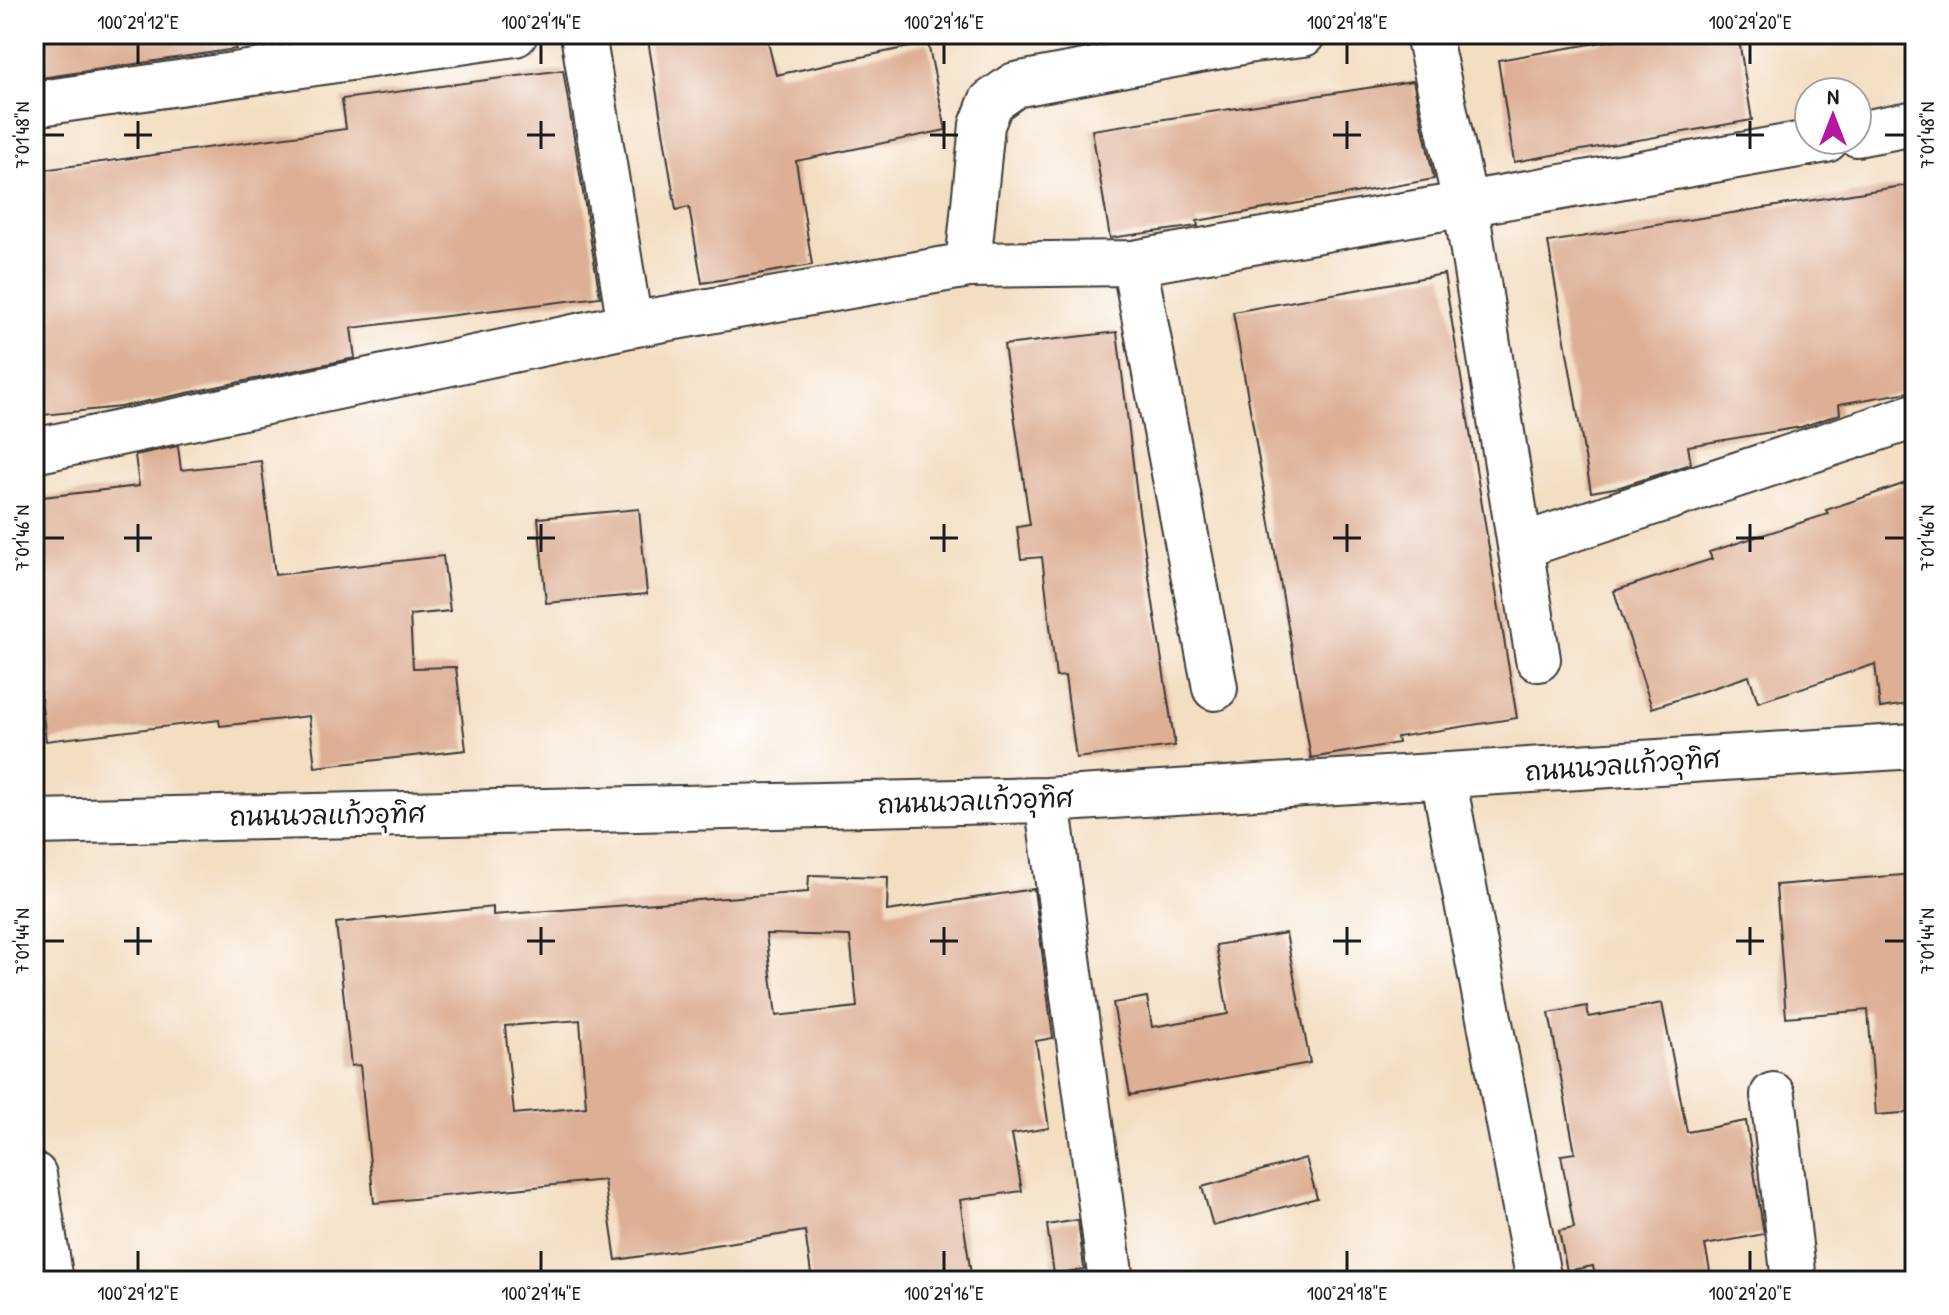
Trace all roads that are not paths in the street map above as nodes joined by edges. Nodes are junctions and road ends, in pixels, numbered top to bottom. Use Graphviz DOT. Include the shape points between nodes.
graph roads {
  1 [pos="515,34"];
  2 [pos="583,34"];
  3 [pos="1303,34"];
  4 [pos="1428,34"];
  5 [pos="1253,37"];
  6 [pos="34,104"];
  7 [pos="1915,123"];
  8 [pos="1873,131"];
  9 [pos="1793,146"];
  10 [pos="1466,207"];
  11 [pos="1134,263"];
  12 [pos="968,265"];
  13 [pos="630,325"];
  14 [pos="1915,416"];
  15 [pos="34,451"];
  16 [pos="1521,546"];
  17 [pos="1538,659"];
  18 [pos="1215,688"];
  19 [pos="1915,746"];
  20 [pos="1443,776"];
  21 [pos="1047,800"];
  22 [pos="34,822"];
  23 [pos="1773,1095"];
  24 [pos="34,1175"];
  25 [pos="51,1281"];
  26 [pos="1111,1281"];
  27 [pos="1539,1281"];
  28 [pos="1794,1281"];
  1 -- 6 [label="street"];
  2 -- 13 [label="street"];
  3 -- 5 [label="street"];
  4 -- 10 [label="street"];
  5 -- 12 [label="street" via="1015,85 991,102 982,125"];
  7 -- 8 [label="street"];
  9 -- 10 [label="street"];
  10 -- 11 [label="street"];
  10 -- 16 [label="street"];
  11 -- 12 [label="street"];
  11 -- 18 [label="street"];
  12 -- 13 [label="street"];
  13 -- 15 [label="street"];
  14 -- 16 [label="street"];
  16 -- 17 [label="street"];
  19 -- 20 [label="street, ถนนนวลแก้วอุทิศ"];
  20 -- 21 [label="street, ถนนนวลแก้วอุทิศ"];
  20 -- 27 [label="street"];
  21 -- 22 [label="street, ถนนนวลแก้วอุทิศ"];
  21 -- 26 [label="street"];
  23 -- 28 [label="street"];
  24 -- 25 [label="street"];
}
